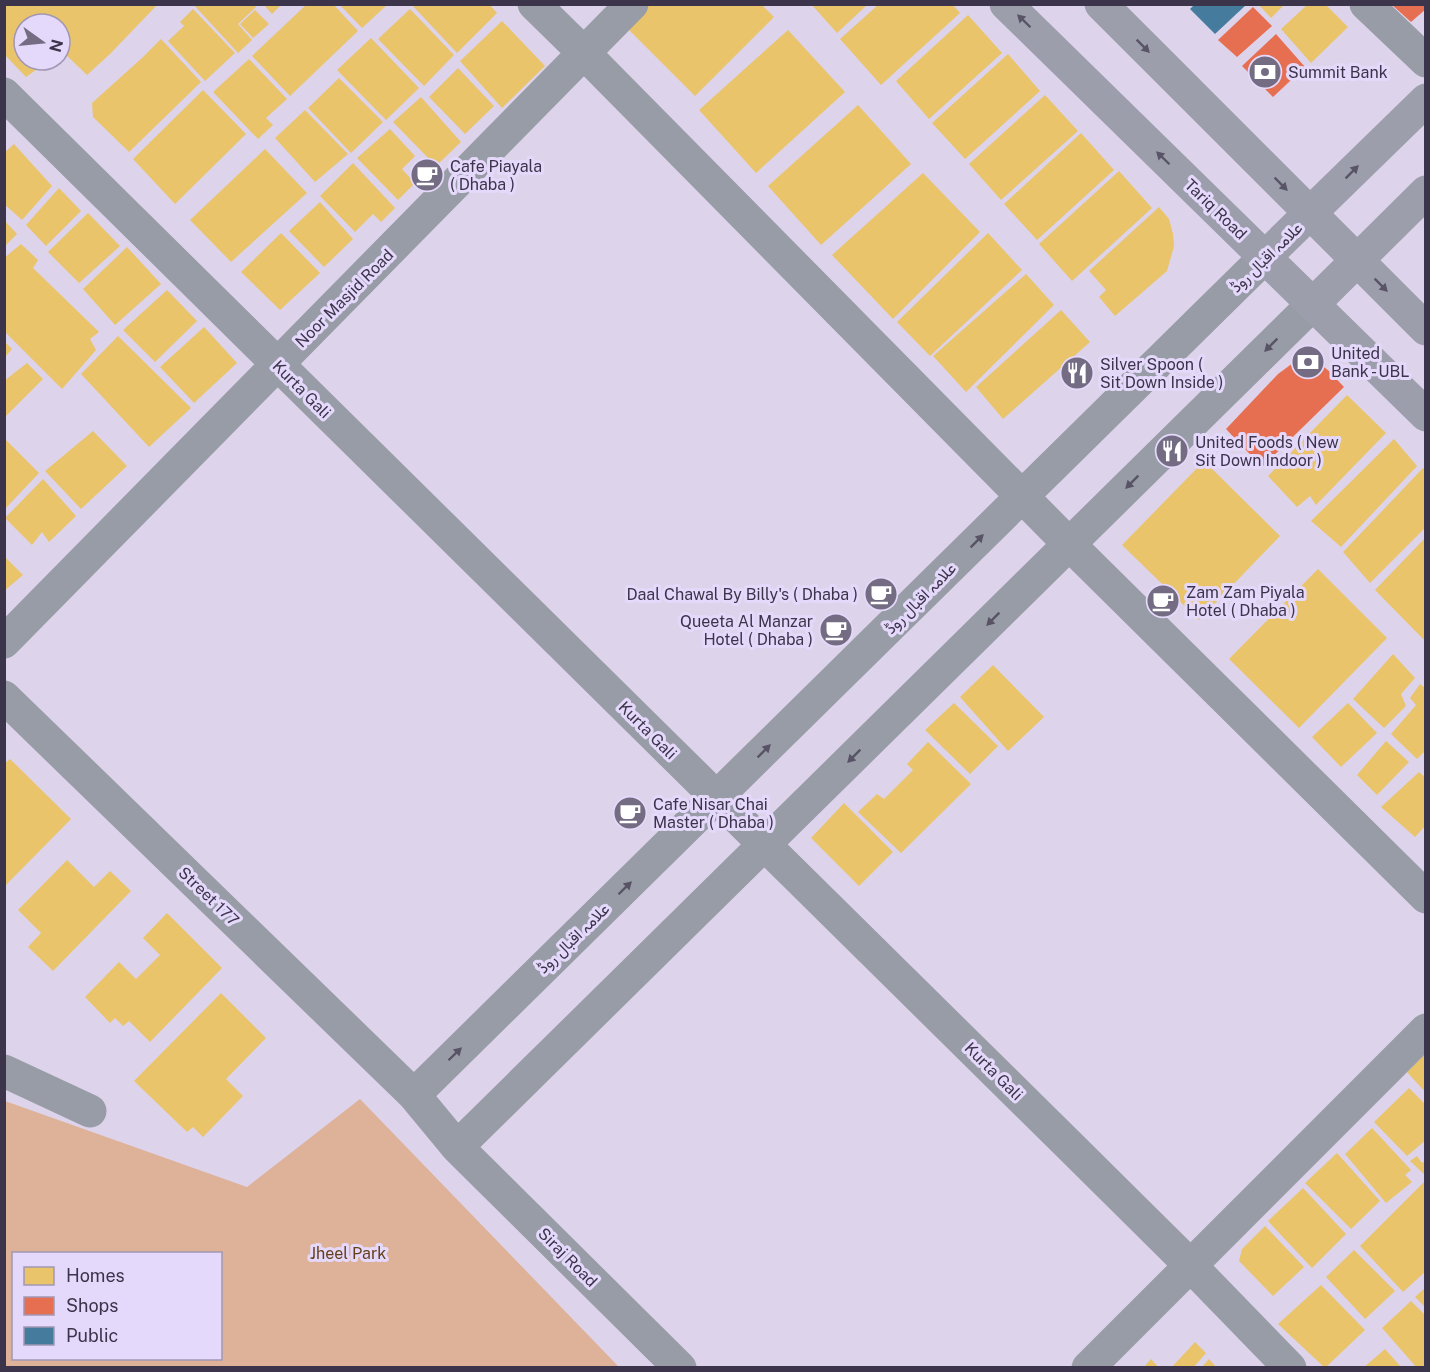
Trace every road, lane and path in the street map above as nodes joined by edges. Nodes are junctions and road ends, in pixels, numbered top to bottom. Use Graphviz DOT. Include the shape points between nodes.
graph roads {
  1 [pos="534,4"];
  2 [pos="632,4"];
  3 [pos="1006,4"];
  4 [pos="1101,4"];
  5 [pos="1366,4"];
  6 [pos="584,53"];
  7 [pos="1425,61"];
  8 [pos="4,94"];
  9 [pos="1425,100"];
  10 [pos="1425,192"];
  11 [pos="1310,213"];
  12 [pos="1265,257"];
  13 [pos="1357,260"];
  14 [pos="1313,304"];
  15 [pos="1425,329"];
  16 [pos="278,364"];
  17 [pos="1425,415"];
  18 [pos="1022,497"];
  19 [pos="1069,544"];
  20 [pos="4,642"];
  21 [pos="4,697"];
  22 [pos="716,798"];
  23 [pos="764,845"];
  24 [pos="1425,897"];
  25 [pos="1425,1030"];
  26 [pos="4,1071"];
  27 [pos="414,1095"];
  28 [pos="90,1111"];
  29 [pos="457,1147"];
  30 [pos="1190,1265"];
  31 [pos="680,1368"];
  32 [pos="1088,1368"];
  33 [pos="1290,1368"];
  1 -- 6 [label="street"];
  2 -- 6 [label="street, Noor Masjid Road"];
  12 -- 3 [label="main road, Tariq Road, one-way"];
  4 -- 11 [label="main road, one-way"];
  5 -- 7 [label="street"];
  6 -- 16 [label="street, Noor Masjid Road"];
  6 -- 18 [label="street"];
  8 -- 16 [label="street, Kurta Gali"];
  11 -- 9 [label="main road, علامہ اقبال روڈ, one-way"];
  10 -- 13 [label="main road"];
  11 -- 12 [label="main road, علامہ اقبال روڈ"];
  11 -- 13 [label="main road"];
  12 -- 14 [label="main road, Tariq Road"];
  12 -- 18 [label="street, علامہ اقبال روڈ"];
  13 -- 14 [label="main road"];
  13 -- 15 [label="main road, one-way"];
  14 -- 17 [label="main road, Tariq Road"];
  14 -- 19 [label="street, one-way"];
  16 -- 20 [label="street, Noor Masjid Road"];
  16 -- 22 [label="street, Kurta Gali"];
  18 -- 19 [label="street"];
  22 -- 18 [label="street, علامہ اقبال روڈ, one-way"];
  19 -- 23 [label="street, one-way"];
  19 -- 24 [label="street"];
  21 -- 27 [label="street, Street 177"];
  22 -- 23 [label="street, Kurta Gali"];
  27 -- 22 [label="street, علامہ اقبال روڈ, one-way"];
  23 -- 29 [label="street"];
  23 -- 30 [label="street, Kurta Gali"];
  25 -- 30 [label="street"];
  26 -- 28 [label="street"];
  27 -- 29 [label="street, Street 177"];
  29 -- 31 [label="street, Siraj Road"];
  30 -- 32 [label="street"];
  30 -- 33 [label="street, Kurta Gali"];
}
